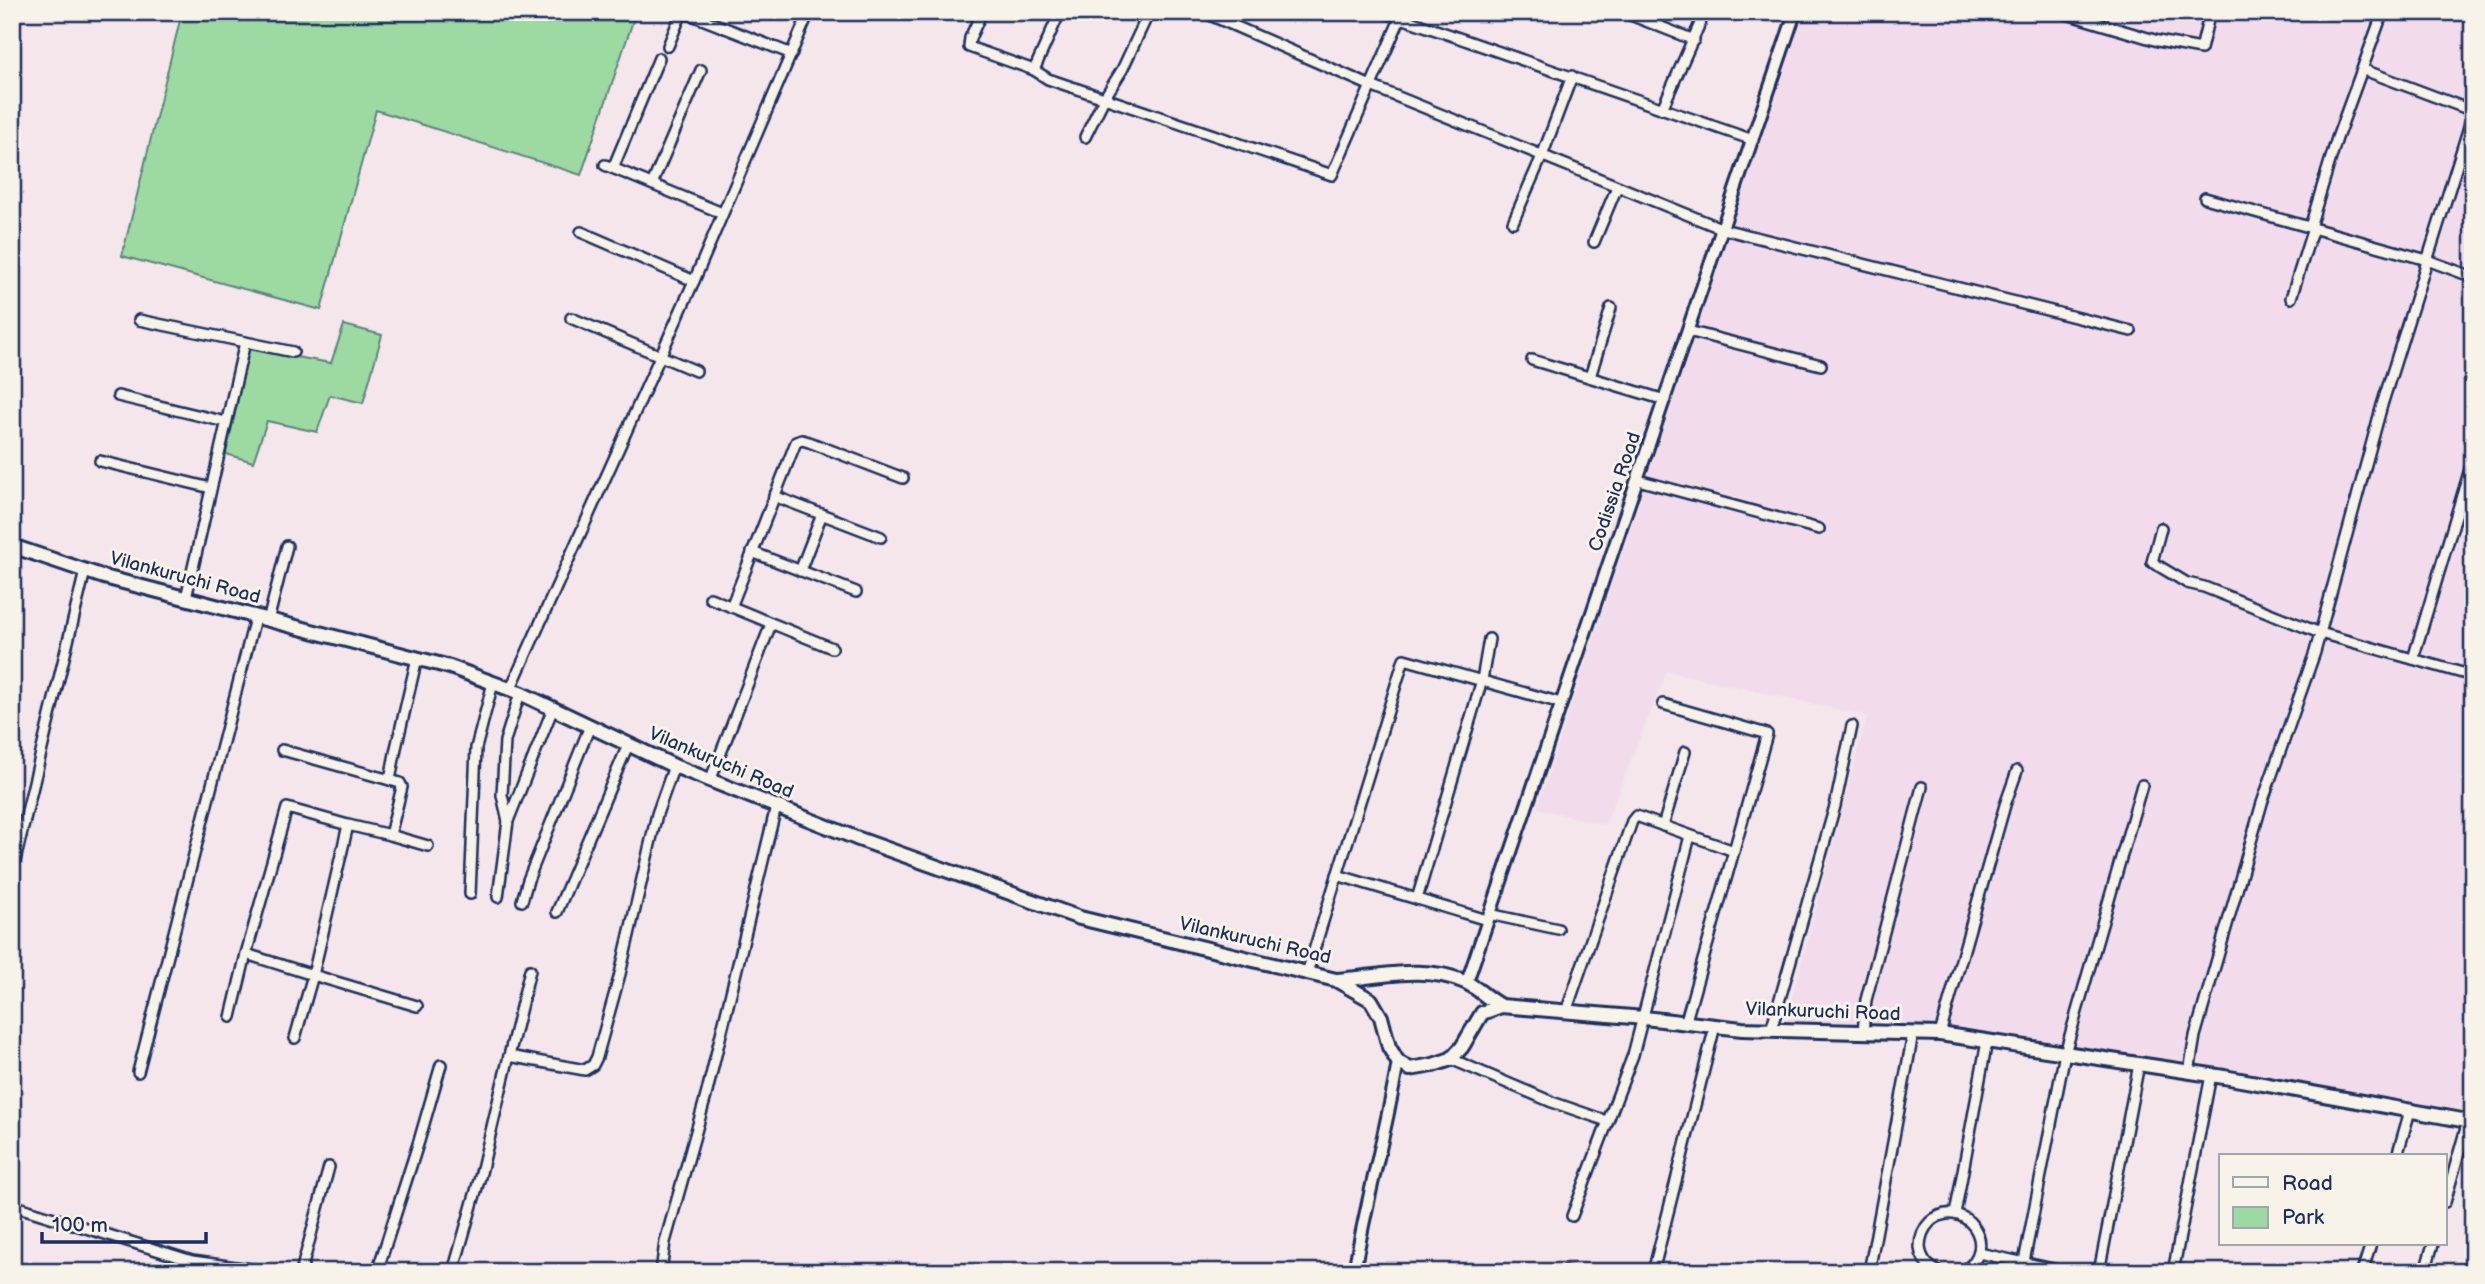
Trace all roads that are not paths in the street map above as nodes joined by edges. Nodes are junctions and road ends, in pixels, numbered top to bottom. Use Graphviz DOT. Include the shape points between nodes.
graph roads {
  1 [pos="683,12"];
  2 [pos="809,12"];
  3 [pos="982,12"];
  4 [pos="1059,12"];
  5 [pos="1149,12"];
  6 [pos="1203,12"];
  7 [pos="1384,12"];
  8 [pos="1623,12"];
  9 [pos="1705,12"];
  10 [pos="1794,12"];
  11 [pos="2060,12"];
  12 [pos="2210,12"];
  13 [pos="2383,12"];
  14 [pos="1401,15"];
  15 [pos="1694,40"];
  16 [pos="668,46"];
  17 [pos="792,54"];
  18 [pos="659,58"];
  19 [pos="1034,70"];
  20 [pos="2364,70"];
  21 [pos="701,71"];
  22 [pos="1572,76"];
  23 [pos="1371,86"];
  24 [pos="1105,97"];
  25 [pos="1662,109"];
  26 [pos="2473,113"];
  27 [pos="1085,137"];
  28 [pos="1753,140"];
  29 [pos="1542,156"];
  30 [pos="652,184"];
  31 [pos="1617,187"];
  32 [pos="2205,198"];
  33 [pos="722,213"];
  34 [pos="1513,222"];
  35 [pos="2311,228"];
  36 [pos="1723,229"];
  37 [pos="581,232"];
  38 [pos="1594,242"];
  39 [pos="2427,260"];
  40 [pos="2473,277"];
  41 [pos="694,281"];
  42 [pos="2291,298"];
  43 [pos="1611,308"];
  44 [pos="571,318"];
  45 [pos="139,320"];
  46 [pos="1688,331"];
  47 [pos="2131,331"];
  48 [pos="245,342"];
  49 [pos="293,352"];
  50 [pos="660,355"];
  51 [pos="1532,360"];
  52 [pos="1821,365"];
  53 [pos="696,371"];
  54 [pos="1590,377"];
  55 [pos="118,396"];
  56 [pos="1665,400"];
  57 [pos="226,422"];
  58 [pos="2473,459"];
  59 [pos="100,461"];
  60 [pos="903,478"];
  61 [pos="1638,480"];
  62 [pos="211,488"];
  63 [pos="774,496"];
  64 [pos="822,514"];
  65 [pos="2161,528"];
  66 [pos="1819,529"];
  67 [pos="881,537"];
  68 [pos="12,546"];
  69 [pos="287,546"];
  70 [pos="752,552"];
  71 [pos="85,571"];
  72 [pos="800,571"];
  73 [pos="856,592"];
  74 [pos="186,598"];
  75 [pos="710,598"];
  76 [pos="731,607"];
  77 [pos="255,618"];
  78 [pos="268,621"];
  79 [pos="771,624"];
  80 [pos="2321,633"];
  81 [pos="1489,639"];
  82 [pos="832,648"];
  83 [pos="417,658"];
  84 [pos="2413,659"];
  85 [pos="2473,676"];
  86 [pos="1482,680"];
  87 [pos="493,683"];
  88 [pos="515,691"];
  89 [pos="1561,703"];
  90 [pos="1663,704"];
  91 [pos="553,708"];
  92 [pos="590,726"];
  93 [pos="1852,726"];
  94 [pos="628,744"];
  95 [pos="282,750"];
  96 [pos="1685,752"];
  97 [pos="674,766"];
  98 [pos="2017,771"];
  99 [pos="390,780"];
  100 [pos="710,781"];
  101 [pos="2142,785"];
  102 [pos="1922,787"];
  103 [pos="776,807"];
  104 [pos="508,821"];
  105 [pos="348,825"];
  106 [pos="1663,826"];
  107 [pos="390,835"];
  108 [pos="1690,836"];
  109 [pos="428,846"];
  110 [pos="1734,851"];
  111 [pos="12,873"];
  112 [pos="1337,875"];
  113 [pos="471,894"];
  114 [pos="498,897"];
  115 [pos="1417,899"];
  116 [pos="522,901"];
  117 [pos="557,912"];
  118 [pos="1488,917"];
  119 [pos="1559,929"];
  120 [pos="246,954"];
  121 [pos="530,970"];
  122 [pos="1307,973"];
  123 [pos="313,975"];
  124 [pos="1336,980"];
  125 [pos="1467,982"];
  126 [pos="417,1006"];
  127 [pos="1501,1006"];
  128 [pos="1566,1012"];
  129 [pos="231,1017"];
  130 [pos="1644,1018"];
  131 [pos="1685,1024"];
  132 [pos="1715,1027"];
  133 [pos="1771,1030"];
  134 [pos="1863,1032"];
  135 [pos="1913,1034"];
  136 [pos="1940,1034"];
  137 [pos="295,1038"];
  138 [pos="1987,1041"];
  139 [pos="2065,1053"];
  140 [pos="509,1056"];
  141 [pos="1451,1059"];
  142 [pos="1398,1062"];
  143 [pos="2139,1064"];
  144 [pos="441,1065"];
  145 [pos="138,1072"];
  146 [pos="2189,1072"];
  147 [pos="2211,1075"];
  148 [pos="2410,1111"];
  149 [pos="1607,1121"];
  150 [pos="2470,1121"];
  151 [pos="2398,1154"];
  152 [pos="330,1167"];
  153 [pos="2446,1199"];
  154 [pos="12,1205"];
  155 [pos="1955,1214"];
  156 [pos="1572,1216"];
  157 [pos="2370,1246"];
  158 [pos="2432,1246"];
  159 [pos="1979,1253"];
  160 [pos="2023,1267"];
  161 [pos="225,1268"];
  162 [pos="2426,1268"];
  163 [pos="273,1272"];
  164 [pos="301,1272"];
  165 [pos="377,1272"];
  166 [pos="453,1272"];
  167 [pos="660,1272"];
  168 [pos="1354,1272"];
  169 [pos="1653,1272"];
  170 [pos="1869,1272"];
  171 [pos="1939,1272"];
  172 [pos="1962,1272"];
  173 [pos="2067,1272"];
  174 [pos="2099,1272"];
  175 [pos="2173,1272"];
  176 [pos="2362,1272"];
  1 -- 16 [label="street"];
  1 -- 17 [label="street"];
  2 -- 17 [label="street"];
  3 -- 19 [label="street" via="969,47"];
  4 -- 19 [label="street"];
  5 -- 24 [label="street"];
  6 -- 23 [label="street"];
  7 -- 14 [label="street"];
  8 -- 15 [label="street"];
  9 -- 15 [label="street"];
  10 -- 28 [label="street, Codissia Road"];
  11 -- 12 [label="street" via="2201,49"];
  13 -- 20 [label="street"];
  14 -- 22 [label="street"];
  14 -- 23 [label="street"];
  15 -- 25 [label="street"];
  17 -- 33 [label="street"];
  18 -- 30 [label="street" via="609,167"];
  19 -- 24 [label="street"];
  20 -- 26 [label="street"];
  20 -- 35 [label="street" via="2337,138"];
  21 -- 30 [label="street"];
  22 -- 25 [label="street"];
  22 -- 29 [label="street"];
  23 -- 24 [label="street" via="1332,175"];
  23 -- 29 [label="street"];
  24 -- 27 [label="street"];
  25 -- 28 [label="street"];
  26 -- 39 [label="street"];
  28 -- 36 [label="street, Codissia Road"];
  29 -- 31 [label="street"];
  29 -- 34 [label="street"];
  30 -- 33 [label="street"];
  31 -- 36 [label="street"];
  31 -- 38 [label="street"];
  32 -- 35 [label="street"];
  33 -- 41 [label="street"];
  35 -- 39 [label="street"];
  35 -- 42 [label="street"];
  36 -- 46 [label="street, Codissia Road"];
  36 -- 47 [label="street"];
  37 -- 41 [label="street"];
  39 -- 40 [label="street"];
  39 -- 80 [label="street" via="2382,405"];
  41 -- 50 [label="street"];
  43 -- 54 [label="street"];
  44 -- 50 [label="street"];
  45 -- 48 [label="street"];
  46 -- 52 [label="street"];
  46 -- 56 [label="street, Codissia Road"];
  48 -- 49 [label="street"];
  48 -- 57 [label="street"];
  50 -- 53 [label="street"];
  50 -- 88 [label="street"];
  51 -- 54 [label="street"];
  54 -- 56 [label="street"];
  55 -- 57 [label="street"];
  56 -- 61 [label="street, Codissia Road"];
  57 -- 62 [label="street"];
  58 -- 84 [label="street"];
  59 -- 62 [label="street"];
  60 -- 63 [label="street" via="802,440 793,448"];
  61 -- 66 [label="street"];
  61 -- 89 [label="street, Codissia Road"];
  62 -- 74 [label="street"];
  63 -- 64 [label="street"];
  63 -- 70 [label="street"];
  64 -- 67 [label="street"];
  64 -- 72 [label="street"];
  65 -- 80 [label="street" via="2152,562 2187,583"];
  68 -- 71 [label="main road, Vilankuruchi Road"];
  69 -- 78 [label="street"];
  70 -- 72 [label="street"];
  70 -- 76 [label="street"];
  71 -- 74 [label="main road, Vilankuruchi Road"];
  71 -- 111 [label="street"];
  72 -- 73 [label="street"];
  74 -- 77 [label="main road, Vilankuruchi Road"];
  75 -- 76 [label="street"];
  76 -- 79 [label="street"];
  77 -- 78 [label="main road, Vilankuruchi Road"];
  77 -- 145 [label="street"];
  78 -- 83 [label="main road, Vilankuruchi Road"];
  79 -- 82 [label="street"];
  79 -- 100 [label="street"];
  80 -- 84 [label="street"];
  80 -- 146 [label="street" via="2262,803 2195,1036"];
  81 -- 86 [label="street"];
  83 -- 87 [label="main road, Vilankuruchi Road"];
  83 -- 99 [label="street"];
  84 -- 85 [label="street"];
  86 -- 89 [label="street"];
  86 -- 112 [label="street" via="1404,659"];
  86 -- 115 [label="street"];
  87 -- 88 [label="main road, Vilankuruchi Road"];
  87 -- 113 [label="street" via="476,748"];
  88 -- 91 [label="main road, Vilankuruchi Road"];
  88 -- 104 [label="street" via="505,741 502,795"];
  89 -- 118 [label="street, Codissia Road"];
  90 -- 110 [label="street" via="1767,734"];
  91 -- 92 [label="main road, Vilankuruchi Road"];
  91 -- 104 [label="street"];
  92 -- 94 [label="main road, Vilankuruchi Road"];
  92 -- 116 [label="street"];
  93 -- 133 [label="street" via="1835,806"];
  94 -- 97 [label="main road, Vilankuruchi Road"];
  94 -- 117 [label="street"];
  95 -- 99 [label="street"];
  96 -- 106 [label="street"];
  97 -- 100 [label="main road, Vilankuruchi Road"];
  97 -- 140 [label="street" via="657,814 593,1065 584,1069"];
  98 -- 136 [label="street"];
  99 -- 107 [label="street" via="402,787"];
  100 -- 103 [label="main road, Vilankuruchi Road"];
  101 -- 139 [label="street"];
  102 -- 134 [label="street" via="1866,1000"];
  103 -- 122 [label="main road, Vilankuruchi Road" via="1080,918"];
  103 -- 167 [label="street"];
  104 -- 114 [label="street"];
  105 -- 107 [label="street"];
  105 -- 120 [label="street" via="287,808"];
  105 -- 123 [label="street"];
  106 -- 108 [label="street"];
  106 -- 128 [label="street" via="1636,816 1632,821"];
  107 -- 109 [label="street"];
  108 -- 110 [label="street"];
  108 -- 130 [label="street"];
  110 -- 131 [label="street"];
  112 -- 115 [label="street"];
  112 -- 122 [label="street"];
  115 -- 118 [label="street"];
  118 -- 119 [label="street"];
  118 -- 125 [label="street, Codissia Road"];
  120 -- 123 [label="street"];
  120 -- 129 [label="street"];
  121 -- 140 [label="street"];
  122 -- 124 [label="main road, Vilankuruchi Road"];
  123 -- 126 [label="street"];
  123 -- 137 [label="street"];
  124 -- 125 [label="main road" via="1404,972 1442,974"];
  124 -- 142 [label="main road, Vilankuruchi Road" via="1371,1000"];
  125 -- 127 [label="main road"];
  127 -- 128 [label="main road, Vilankuruchi Road"];
  127 -- 141 [label="main road" via="1482,1013"];
  128 -- 130 [label="main road, Vilankuruchi Road"];
  130 -- 131 [label="main road, Vilankuruchi Road"];
  130 -- 149 [label="street"];
  131 -- 132 [label="main road, Vilankuruchi Road"];
  132 -- 133 [label="main road, Vilankuruchi Road"];
  132 -- 169 [label="street"];
  133 -- 134 [label="main road, Vilankuruchi Road"];
  134 -- 135 [label="main road, Vilankuruchi Road"];
  135 -- 136 [label="main road, Vilankuruchi Road"];
  135 -- 170 [label="street"];
  136 -- 138 [label="main road, Vilankuruchi Road"];
  138 -- 139 [label="main road, Vilankuruchi Road"];
  138 -- 155 [label="street"];
  139 -- 143 [label="main road, Vilankuruchi Road"];
  139 -- 160 [label="street"];
  140 -- 166 [label="street"];
  141 -- 142 [label="main road" via="1410,1069"];
  141 -- 149 [label="street"];
  142 -- 168 [label="street"];
  143 -- 146 [label="main road, Vilankuruchi Road"];
  143 -- 174 [label="street"];
  144 -- 165 [label="street"];
  146 -- 147 [label="main road, Vilankuruchi Road"];
  147 -- 148 [label="main road, Vilankuruchi Road"];
  147 -- 175 [label="street"];
  148 -- 150 [label="main road, Vilankuruchi Road"];
  148 -- 151 [label="street"];
  149 -- 156 [label="street"];
  150 -- 153 [label="street"];
  152 -- 164 [label="street"];
  154 -- 161 [label="street"];
  155 -- 159 [label="street" via="1978,1233"];
  155 -- 171 [label="street" via="1935,1218 1922,1233 1921,1253"];
  157 -- 176 [label="street"];
  158 -- 162 [label="street"];
  159 -- 160 [label="street"];
  159 -- 172 [label="street"];
  160 -- 173 [label="street"];
  161 -- 163 [label="street"];
}
